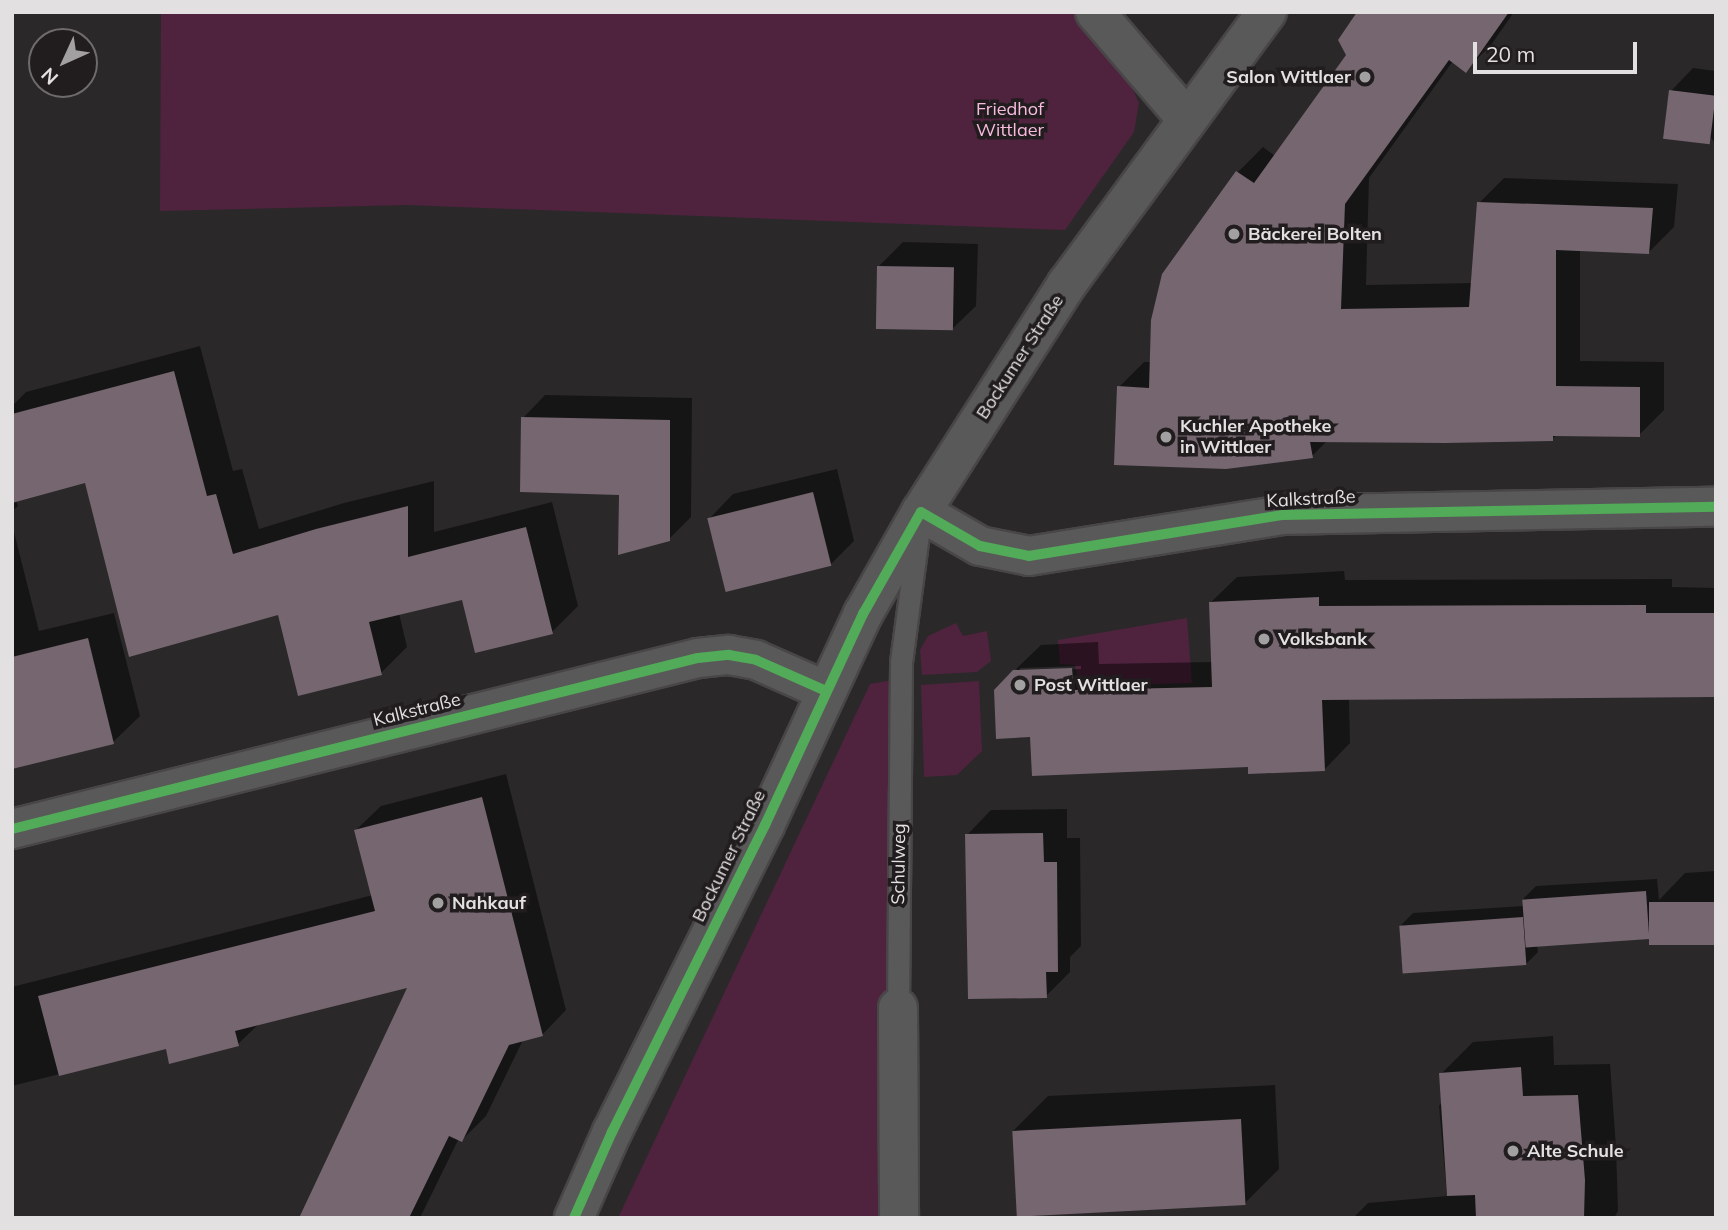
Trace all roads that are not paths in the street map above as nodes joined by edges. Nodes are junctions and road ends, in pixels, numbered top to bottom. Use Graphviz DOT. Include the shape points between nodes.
graph roads {
  1 [pos="1095,12"];
  2 [pos="1267,12"];
  3 [pos="1185,118"];
  4 [pos="1716,507"];
  5 [pos="921,512"];
  6 [pos="826,691"];
  7 [pos="12,829"];
  8 [pos="898,1008"];
  9 [pos="574,1218"];
  10 [pos="899,1218"];
  1 -- 3 [label="street"];
  2 -- 3 [label="street, Bockumer Straße"];
  3 -- 5 [label="street, Bockumer Straße" via="1067,284"];
  4 -- 5 [label="street, Kalkstraße" via="1283,515 1029,556 980,546"];
  5 -- 6 [label="street, Bockumer Straße"];
  5 -- 8 [label="lane, Schulweg" via="901,662"];
  6 -- 7 [label="street, Kalkstraße" via="756,660 698,658"];
  6 -- 9 [label="street, Bockumer Straße"];
  8 -- 10 [label="street, Schulweg"];
}
